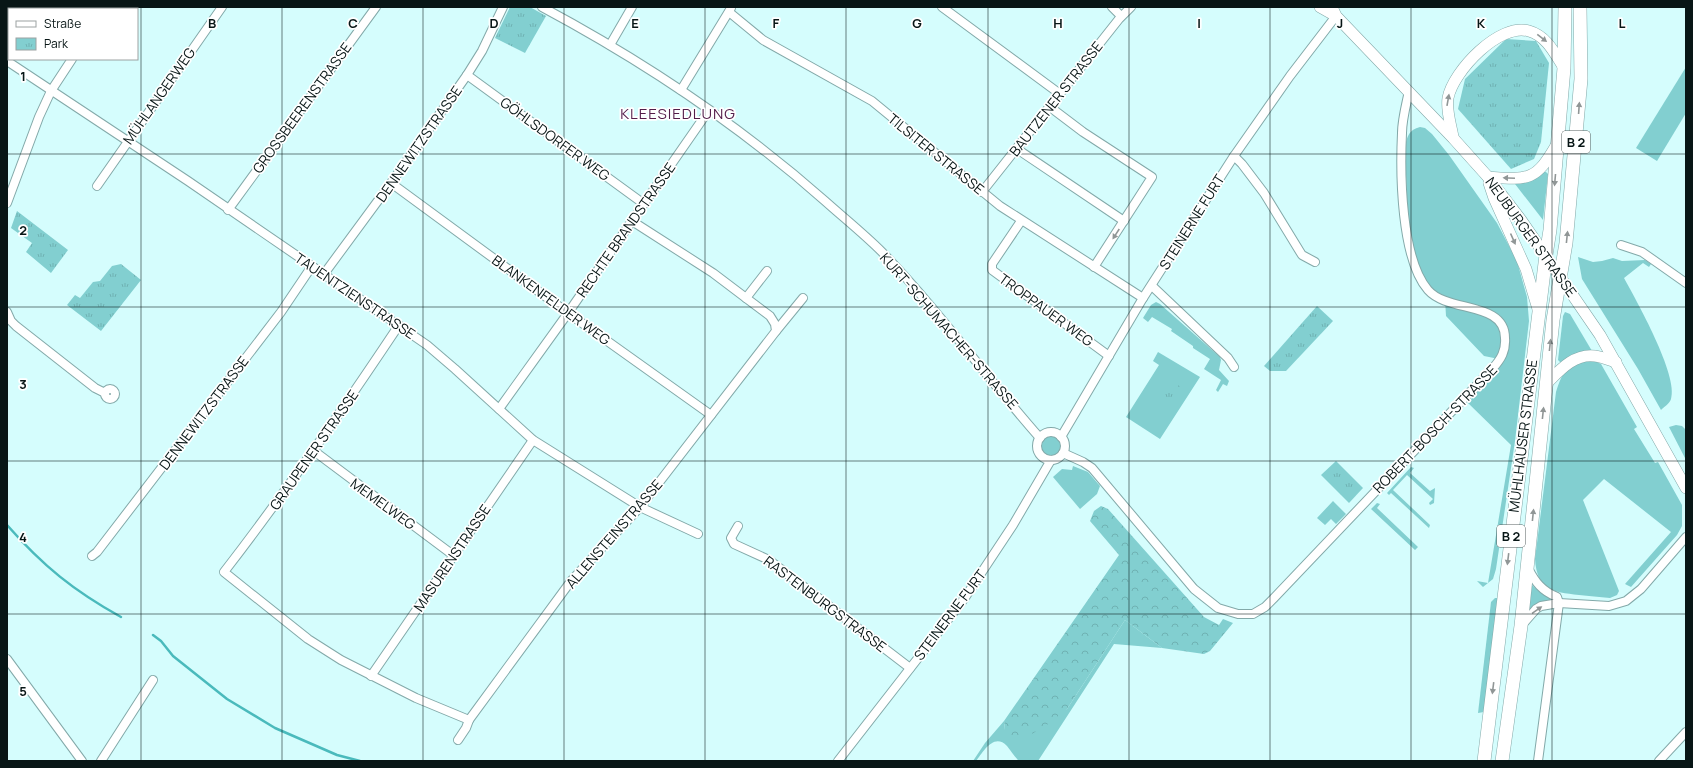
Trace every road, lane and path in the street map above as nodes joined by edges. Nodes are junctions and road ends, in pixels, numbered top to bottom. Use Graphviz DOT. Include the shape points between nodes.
graph roads {
  1 [pos="222,7"];
  2 [pos="376,7"];
  3 [pos="503,7"];
  4 [pos="542,7"];
  5 [pos="632,7"];
  6 [pos="942,7"];
  7 [pos="1112,7"];
  8 [pos="1130,7"];
  9 [pos="1320,7"];
  10 [pos="1565,7"];
  11 [pos="1580,7"];
  12 [pos="730,9"];
  13 [pos="1334,11"];
  14 [pos="1122,16"];
  15 [pos="610,45"];
  16 [pos="71,60"];
  17 [pos="7,61"];
  18 [pos="1564,68"];
  19 [pos="467,75"];
  20 [pos="681,90"];
  21 [pos="51,91"];
  22 [pos="1409,91"];
  23 [pos="1060,94"];
  24 [pos="1050,108"];
  25 [pos="709,110"];
  26 [pos="1454,138"];
  27 [pos="128,140"];
  28 [pos="1558,141"];
  29 [pos="1017,149"];
  30 [pos="1234,156"];
  31 [pos="1488,177"];
  32 [pos="391,183"];
  33 [pos="97,186"];
  34 [pos="982,192"];
  35 [pos="7,203"];
  36 [pos="644,204"];
  37 [pos="228,210"];
  38 [pos="632,221"];
  39 [pos="1021,221"];
  40 [pos="1124,221"];
  41 [pos="1621,245"];
  42 [pos="1546,255"];
  43 [pos="1315,262"];
  44 [pos="312,266"];
  45 [pos="1094,267"];
  46 [pos="767,272"];
  47 [pos="324,274"];
  48 [pos="1560,275"];
  49 [pos="1686,283"];
  50 [pos="1152,286"];
  51 [pos="746,298"];
  52 [pos="803,298"];
  53 [pos="1144,298"];
  54 [pos="7,312"];
  55 [pos="1539,312"];
  56 [pos="568,313"];
  57 [pos="399,325"];
  58 [pos="776,331"];
  59 [pos="1109,356"];
  60 [pos="1616,362"];
  61 [pos="1234,367"];
  62 [pos="1546,384"];
  63 [pos="105,393"];
  64 [pos="499,408"];
  65 [pos="711,415"];
  66 [pos="1061,437"];
  67 [pos="1040,438"];
  68 [pos="533,440"];
  69 [pos="314,451"];
  70 [pos="1063,453"];
  71 [pos="1051,460"];
  72 [pos="1686,488"];
  73 [pos="640,507"];
  74 [pos="738,526"];
  75 [pos="698,534"];
  76 [pos="1686,537"];
  77 [pos="453,555"];
  78 [pos="92,556"];
  79 [pos="1528,568"];
  80 [pos="1559,603"];
  81 [pos="1521,626"];
  82 [pos="7,659"];
  83 [pos="910,668"];
  84 [pos="371,676"];
  85 [pos="153,680"];
  86 [pos="469,720"];
  87 [pos="1686,732"];
  88 [pos="458,740"];
  89 [pos="82,761"];
  90 [pos="101,761"];
  91 [pos="838,761"];
  92 [pos="1484,761"];
  93 [pos="1502,761"];
  94 [pos="1538,761"];
  95 [pos="1659,761"];
  1 -- 27 [label="street, MÜHLANGERWEG"];
  2 -- 37 [label="street, GROSSBEERENSTRASSE"];
  3 -- 19 [label="street, DENNEWITZSTRASSE" via="482,51"];
  4 -- 15 [label="street, KURT-SCHUMACHER-STRASSE"];
  5 -- 15 [label="street"];
  6 -- 23 [label="street"];
  7 -- 14 [label="street"];
  8 -- 14 [label="street, BAUTZENER STRASSE"];
  9 -- 13 [label="street, NEUBURGER STRASSE"];
  10 -- 18 [label="main road, B 2"];
  48 -- 11 [label="main road, B 2, one-way" via="1566,243 1580,94"];
  12 -- 20 [label="street"];
  12 -- 34 [label="street, TILSITER STRASSE" via="763,40 872,101"];
  13 -- 22 [label="street, NEUBURGER STRASSE"];
  13 -- 30 [label="street, STEINERNE FURT"];
  14 -- 23 [label="street, BAUTZENER STRASSE"];
  15 -- 20 [label="street, KURT-SCHUMACHER-STRASSE"];
  16 -- 21 [label="street"];
  17 -- 21 [label="street, TAUENTZIENSTRASSE"];
  26 -- 18 [label="street, one-way" via="1447,107 1452,87 1474,57 1498,37 1512,30 1536,34 1549,44"];
  18 -- 28 [label="main road, B 2"];
  19 -- 32 [label="street, DENNEWITZSTRASSE"];
  19 -- 36 [label="street, GÖHLSDORFER WEG"];
  20 -- 25 [label="street, KURT-SCHUMACHER-STRASSE"];
  21 -- 27 [label="street, TAUENTZIENSTRASSE"];
  21 -- 35 [label="street" via="28,144"];
  22 -- 26 [label="street, NEUBURGER STRASSE"];
  22 -- 70 [label="street, ROBERT-BOSCH-STRASSE" via="1402,147 1405,228 1412,260 1428,291 1444,302 1481,310 1494,316 1505,334 1504,353 1493,368 1265,607 1254,614 1238,614 1218,608 1194,589 1092,468"];
  23 -- 24 [label="street, BAUTZENER STRASSE"];
  24 -- 29 [label="street, BAUTZENER STRASSE"];
  24 -- 40 [label="street" via="1152,177"];
  25 -- 36 [label="street, RECHTE BRANDSTRASSE"];
  25 -- 67 [label="street, KURT-SCHUMACHER-STRASSE" via="802,181 874,244 928,302"];
  26 -- 31 [label="street, NEUBURGER STRASSE"];
  27 -- 33 [label="street, MÜHLANGERWEG"];
  27 -- 37 [label="street, TAUENTZIENSTRASSE"];
  28 -- 31 [label="street, one-way" via="1546,164 1536,173 1515,179"];
  28 -- 42 [label="main road, B 2, one-way"];
  29 -- 34 [label="street, BAUTZENER STRASSE"];
  29 -- 40 [label="street"];
  30 -- 43 [label="street" via="1264,193 1302,255"];
  30 -- 50 [label="street, STEINERNE FURT"];
  31 -- 42 [label="street, NEUBURGER STRASSE"];
  31 -- 55 [label="street, one-way" via="1494,198 1526,269"];
  32 -- 47 [label="street, DENNEWITZSTRASSE"];
  32 -- 56 [label="street, BLANKENFELDER WEG"];
  34 -- 39 [label="street, TILSITER STRASSE"];
  36 -- 38 [label="street, RECHTE BRANDSTRASSE"];
  37 -- 44 [label="street, TAUENTZIENSTRASSE"];
  38 -- 51 [label="street" via="713,273"];
  38 -- 56 [label="street, RECHTE BRANDSTRASSE"];
  39 -- 45 [label="street, TILSITER STRASSE"];
  39 -- 59 [label="street, TROPPAUER WEG" via="992,264 992,270"];
  40 -- 45 [label="street, one-way"];
  41 -- 49 [label="street" via="1642,252"];
  42 -- 48 [label="street, NEUBURGER STRASSE"];
  42 -- 55 [label="main road, MÜHLHAUSER STRASSE / B 2"];
  44 -- 47 [label="street, TAUENTZIENSTRASSE"];
  44 -- 78 [label="street, DENNEWITZSTRASSE" via="281,312"];
  45 -- 53 [label="street, TILSITER STRASSE"];
  46 -- 51 [label="street"];
  47 -- 57 [label="street, TAUENTZIENSTRASSE"];
  48 -- 60 [label="street, NEUBURGER STRASSE"];
  62 -- 48 [label="main road, MÜHLHAUSER STRASSE / B 2, one-way"];
  50 -- 53 [label="street, STEINERNE FURT"];
  50 -- 61 [label="street" via="1228,358"];
  51 -- 58 [label="street" via="770,316"];
  52 -- 58 [label="street, ALLENSTEINSTRASSE"];
  53 -- 59 [label="street, STEINERNE FURT"];
  54 -- 63 [label="street" via="16,326 95,388"];
  55 -- 92 [label="main road, MÜHLHAUSER STRASSE / B 2, one-way"];
  56 -- 64 [label="street, RECHTE BRANDSTRASSE"];
  56 -- 65 [label="street, BLANKENFELDER WEG"];
  57 -- 64 [label="street, TAUENTZIENSTRASSE" via="450,364"];
  57 -- 69 [label="street, GRAUPENER STRASSE"];
  58 -- 65 [label="street, ALLENSTEINSTRASSE"];
  59 -- 66 [label="street, STEINERNE FURT"];
  60 -- 62 [label="street" via="1595,356 1584,356 1562,367"];
  60 -- 72 [label="street, NEUBURGER STRASSE"];
  79 -- 62 [label="main road, MÜHLHAUSER STRASSE / B 2, one-way"];
  64 -- 68 [label="street, TAUENTZIENSTRASSE"];
  65 -- 73 [label="street, ALLENSTEINSTRASSE"];
  66 -- 67 [label="street" via="1051,433"];
  66 -- 70 [label="street" via="1065,446"];
  67 -- 71 [label="street" via="1038,451 1044,458"];
  68 -- 73 [label="street, TAUENTZIENSTRASSE"];
  68 -- 77 [label="street, MASURENSTRASSE"];
  69 -- 77 [label="street, MEMELWEG"];
  69 -- 84 [label="street, GRAUPENER STRASSE" via="224,572 308,639"];
  70 -- 71 [label="street, STEINERNE FURT" via="1058,459"];
  71 -- 83 [label="street, STEINERNE FURT" via="964,599"];
  73 -- 75 [label="street, TAUENTZIENSTRASSE"];
  73 -- 86 [label="street, ALLENSTEINSTRASSE" via="571,581"];
  74 -- 83 [label="street, RASTENBURGSTRASSE" via="731,538 734,544 769,560"];
  76 -- 80 [label="street" via="1641,588 1626,601 1600,606"];
  77 -- 84 [label="street, MASURENSTRASSE"];
  79 -- 80 [label="street" via="1537,584 1557,597"];
  79 -- 81 [label="main road, MÜHLHAUSER STRASSE / B 2"];
  81 -- 80 [label="street, one-way" via="1536,609"];
  80 -- 94 [label="street"];
  81 -- 93 [label="main road, MÜHLHAUSER STRASSE / B 2"];
  82 -- 89 [label="street"];
  83 -- 91 [label="street, STEINERNE FURT"];
  84 -- 86 [label="street"];
  85 -- 90 [label="street"];
  86 -- 88 [label="street, ALLENSTEINSTRASSE"];
  87 -- 95 [label="street"];
}
